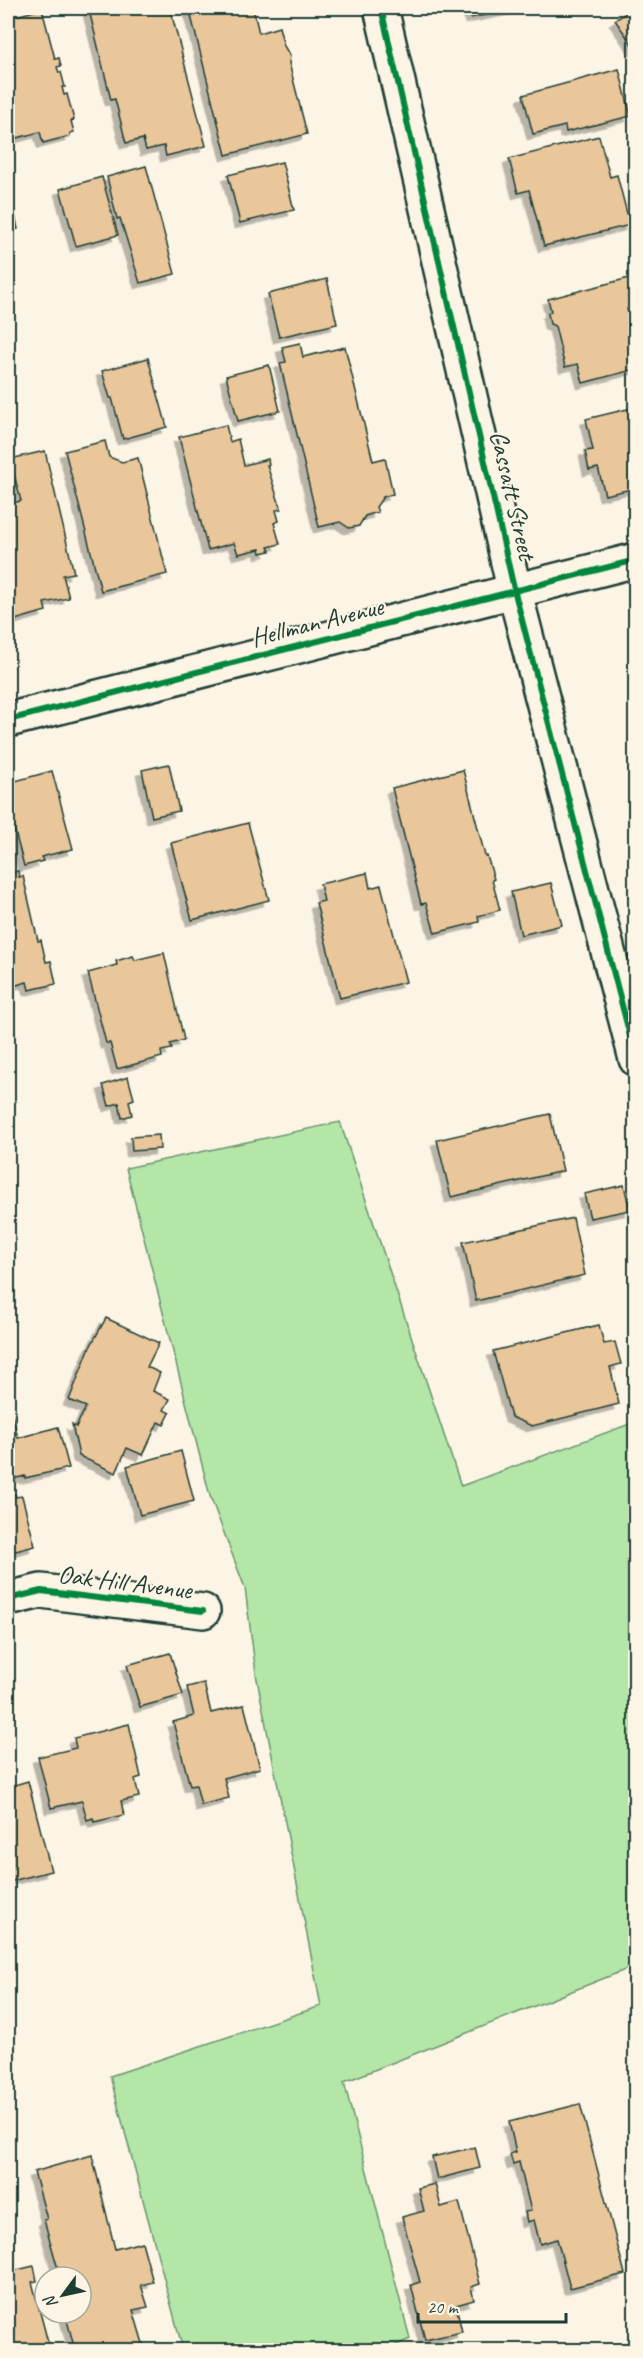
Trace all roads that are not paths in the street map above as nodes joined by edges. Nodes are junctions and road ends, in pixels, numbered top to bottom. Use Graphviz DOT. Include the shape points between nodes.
graph roads {
  1 [pos="381,8"];
  2 [pos="636,560"];
  3 [pos="515,592"];
  4 [pos="8,720"];
  5 [pos="636,1059"];
  6 [pos="8,1599"];
  7 [pos="203,1611"];
  1 -- 3 [label="street, Cassatt Street"];
  2 -- 3 [label="street, Hellman Avenue"];
  3 -- 4 [label="street, Hellman Avenue"];
  3 -- 5 [label="street, Cassatt Street"];
  6 -- 7 [label="street, Oak Hill Avenue" via="41,1591"];
}
